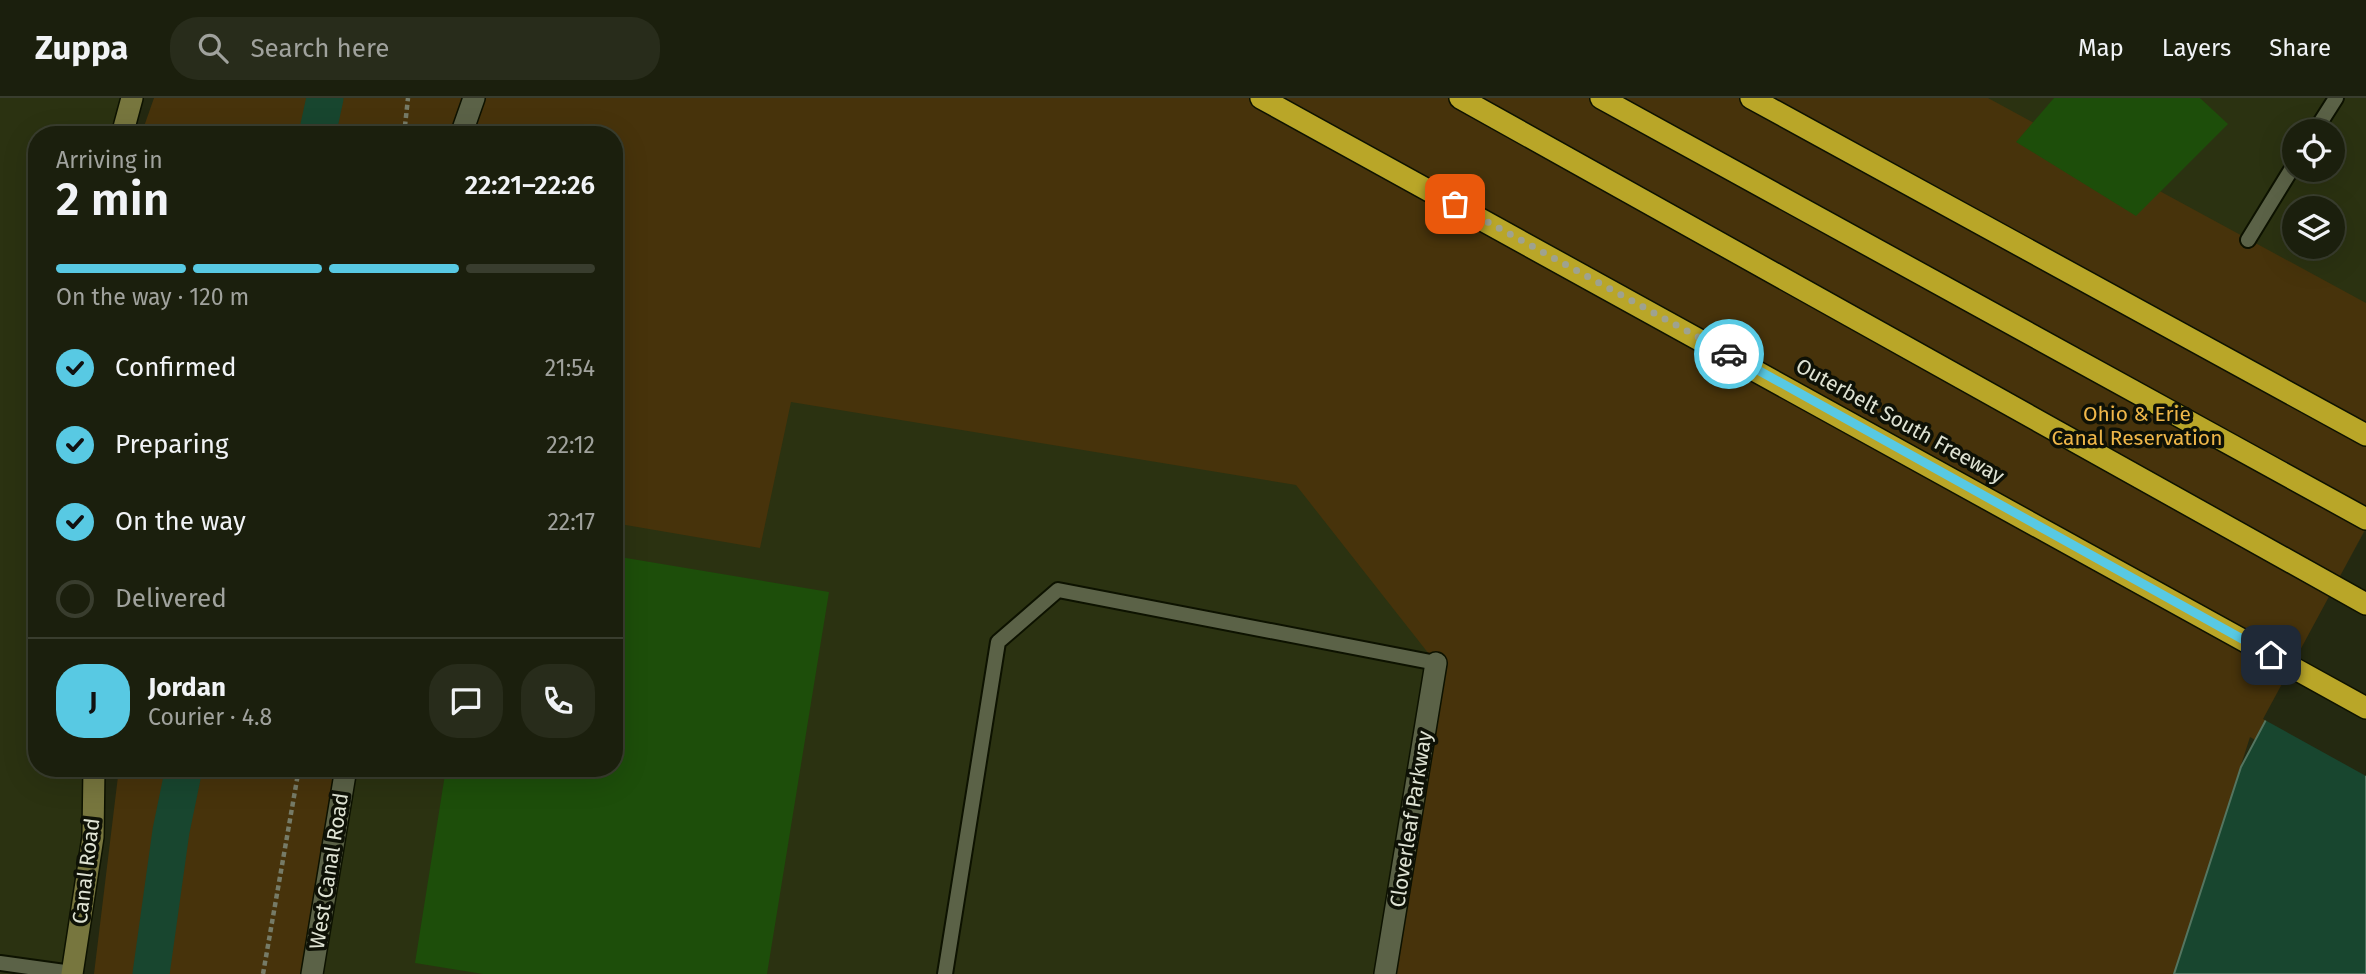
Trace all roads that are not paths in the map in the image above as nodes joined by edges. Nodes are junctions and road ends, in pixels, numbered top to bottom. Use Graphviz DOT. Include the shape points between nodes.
graph roads {
  1 [pos="132,98"];
  2 [pos="474,98"];
  3 [pos="1261,98"];
  4 [pos="1460,98"];
  5 [pos="1601,98"];
  6 [pos="1751,98"];
  7 [pos="2336,98"];
  8 [pos="2323,119"];
  9 [pos="124,126"];
  10 [pos="464,126"];
  11 [pos="2284,182"];
  12 [pos="2248,240"];
  13 [pos="2366,435"];
  14 [pos="2366,519"];
  15 [pos="2366,604"];
  16 [pos="1436,663"];
  17 [pos="2366,708"];
  18 [pos="94,777"];
  19 [pos="345,777"];
  20 [pos="0,964"];
  21 [pos="72,973"];
  22 [pos="312,974"];
  23 [pos="944,974"];
  24 [pos="1385,974"];
  1 -- 9 [label="street"];
  2 -- 10 [label="street"];
  3 -- 17 [label="highway, Outerbelt South Freeway"];
  4 -- 15 [label="highway"];
  5 -- 14 [label="highway"];
  6 -- 13 [label="highway"];
  7 -- 8 [label="lane"];
  11 -- 12 [label="lane"];
  16 -- 23 [label="lane" via="1058,590 998,642"];
  16 -- 24 [label="street, Cloverleaf Parkway"];
  18 -- 21 [label="street, Canal Road" via="93,838"];
  19 -- 22 [label="street, West Canal Road"];
  20 -- 21 [label="lane"];
}
